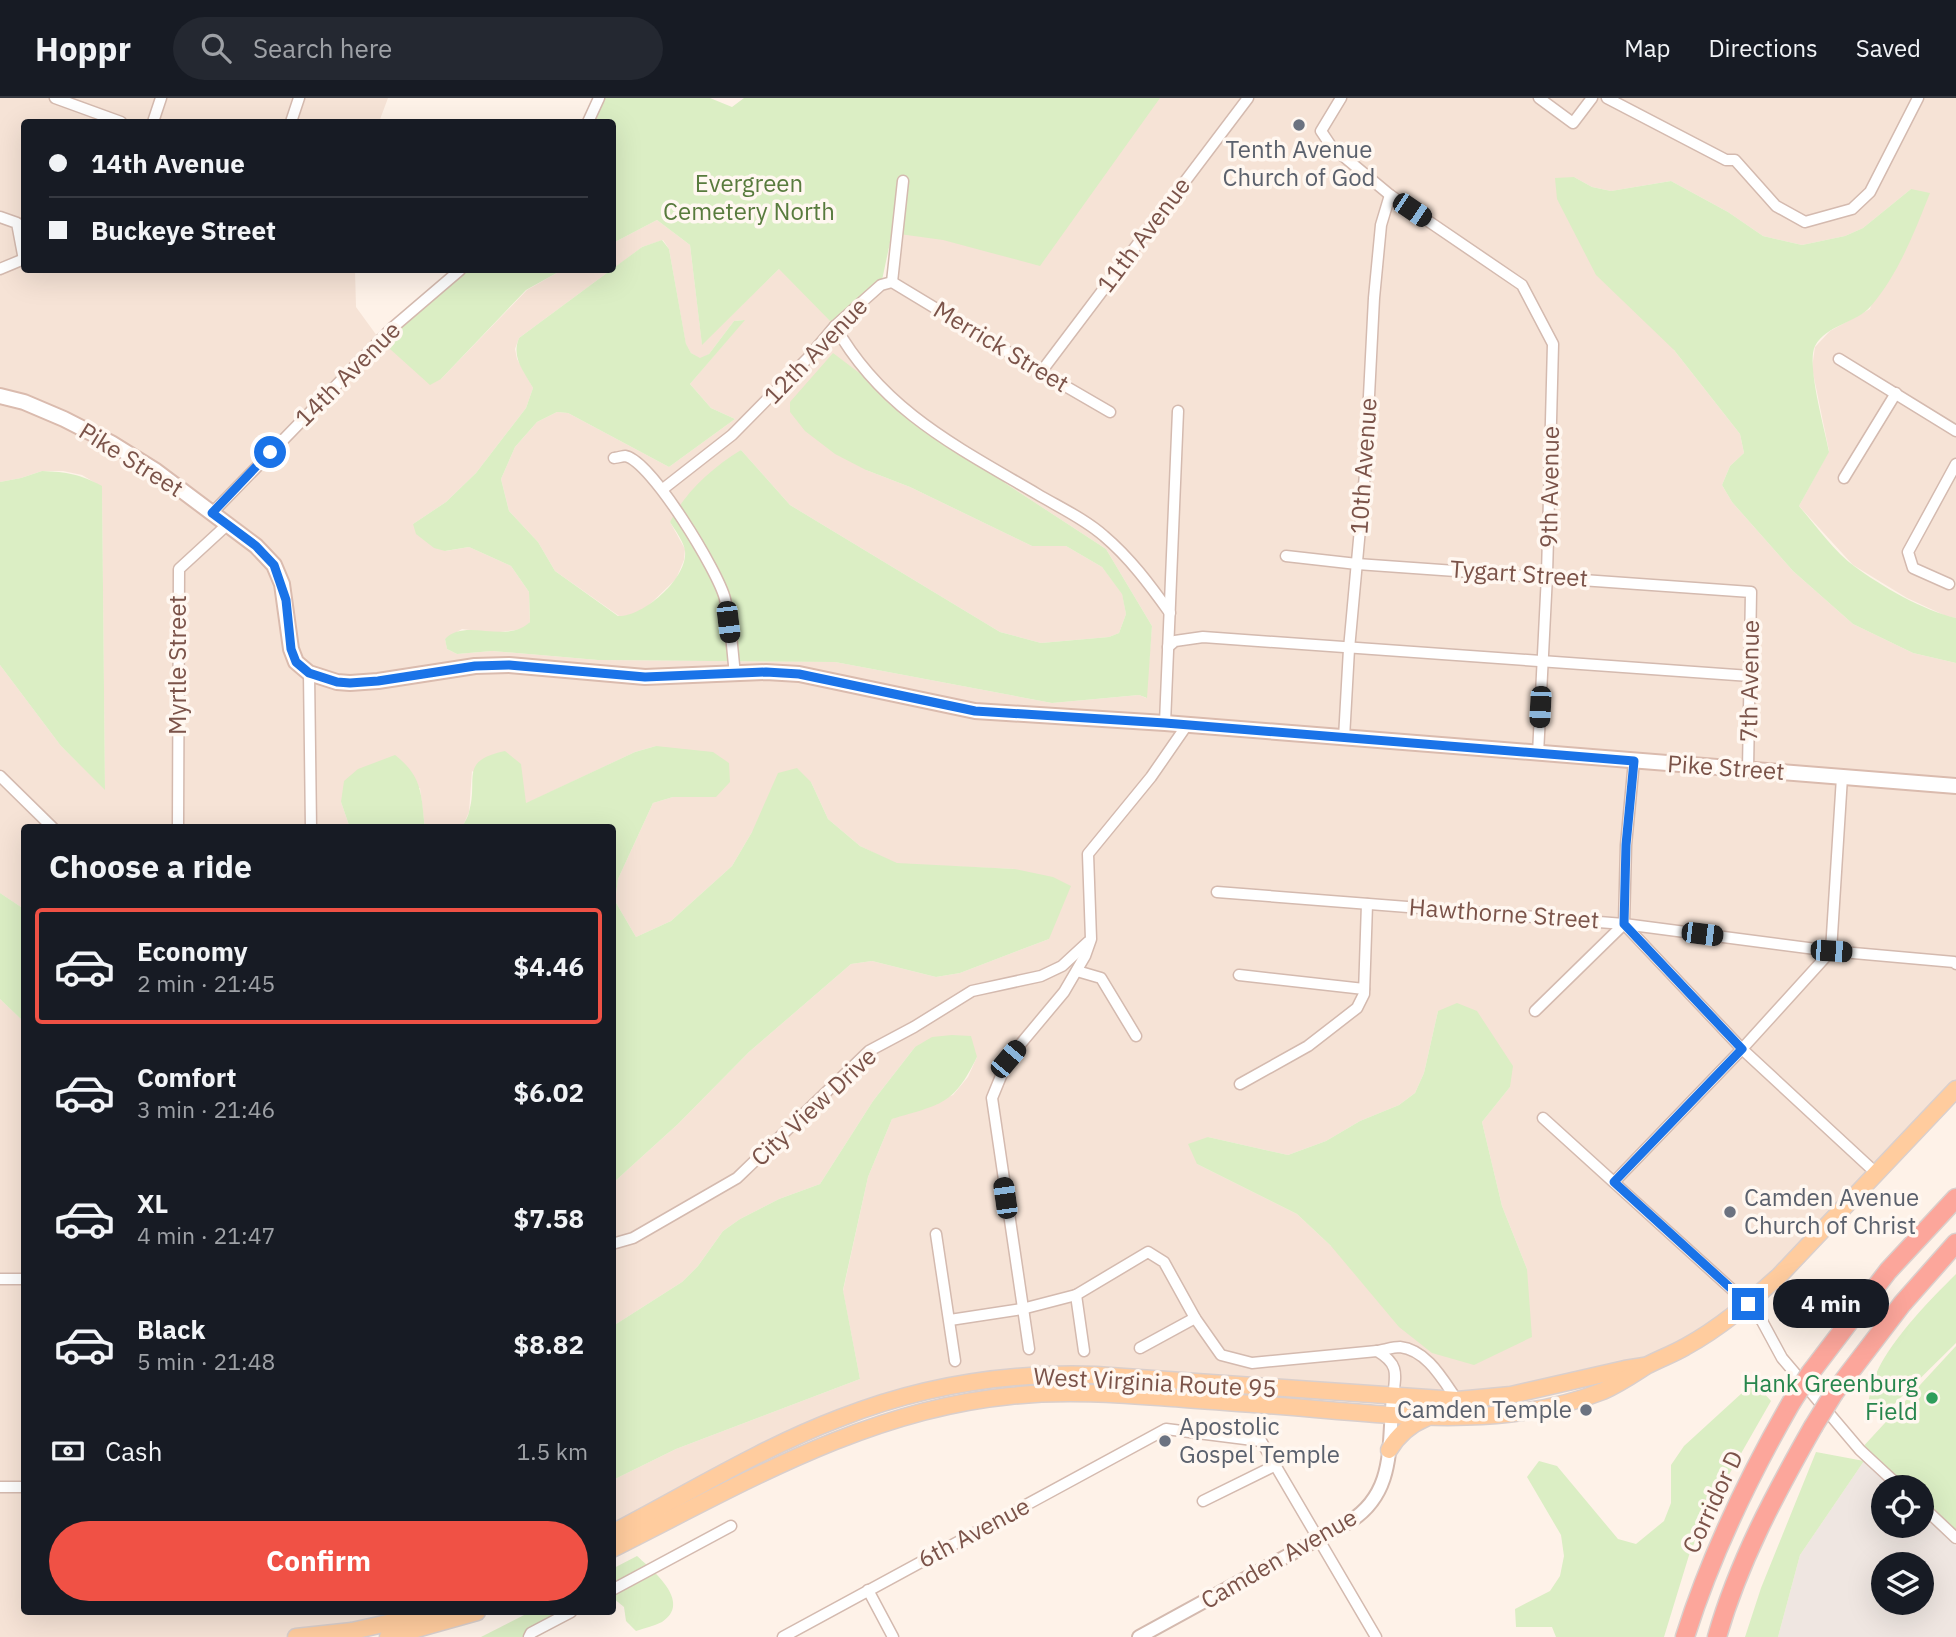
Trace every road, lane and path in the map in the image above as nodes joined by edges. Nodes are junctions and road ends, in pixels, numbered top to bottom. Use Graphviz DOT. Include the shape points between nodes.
graph roads {
  1 [pos="55,98"];
  2 [pos="162,98"];
  3 [pos="299,98"];
  4 [pos="599,98"];
  5 [pos="1248,98"];
  6 [pos="1341,98"];
  7 [pos="1539,98"];
  8 [pos="1592,98"];
  9 [pos="1607,98"];
  10 [pos="1918,98"];
  11 [pos="113,119"];
  12 [pos="154,119"];
  13 [pos="292,119"];
  14 [pos="589,119"];
  15 [pos="903,181"];
  16 [pos="1390,195"];
  17 [pos="0,216"];
  18 [pos="21,244"];
  19 [pos="21,261"];
  20 [pos="0,268"];
  21 [pos="456,273"];
  22 [pos="892,282"];
  23 [pos="835,326"];
  24 [pos="1839,359"];
  25 [pos="1041,372"];
  26 [pos="1896,393"];
  27 [pos="0,396"];
  28 [pos="1178,411"];
  29 [pos="1111,412"];
  30 [pos="1956,431"];
  31 [pos="614,458"];
  32 [pos="1956,464"];
  33 [pos="1844,478"];
  34 [pos="663,489"];
  35 [pos="212,513"];
  36 [pos="228,524"];
  37 [pos="1286,556"];
  38 [pos="1357,564"];
  39 [pos="1548,575"];
  40 [pos="1949,584"];
  41 [pos="1751,592"];
  42 [pos="1170,613"];
  43 [pos="1168,646"];
  44 [pos="1349,649"];
  45 [pos="1542,660"];
  46 [pos="309,673"];
  47 [pos="735,674"];
  48 [pos="1750,676"];
  49 [pos="1165,723"];
  50 [pos="1187,725"];
  51 [pos="1344,738"];
  52 [pos="1538,754"];
  53 [pos="1634,761"];
  54 [pos="1748,770"];
  55 [pos="0,776"];
  56 [pos="1842,777"];
  57 [pos="1956,786"];
  58 [pos="49,824"];
  59 [pos="178,824"];
  60 [pos="311,824"];
  61 [pos="1217,892"];
  62 [pos="1367,904"];
  63 [pos="1624,924"];
  64 [pos="1091,939"];
  65 [pos="1831,951"];
  66 [pos="1956,964"];
  67 [pos="1077,971"];
  68 [pos="1239,975"];
  69 [pos="1364,989"];
  70 [pos="1535,1011"];
  71 [pos="1136,1036"];
  72 [pos="1742,1049"];
  73 [pos="1240,1084"];
  74 [pos="1956,1089"];
  75 [pos="1542,1118"];
  76 [pos="1876,1173"];
  77 [pos="1614,1182"];
  78 [pos="1956,1198"];
  79 [pos="936,1234"];
  80 [pos="616,1243"];
  81 [pos="1956,1243"];
  82 [pos="0,1279"];
  83 [pos="21,1279"];
  84 [pos="1076,1295"];
  85 [pos="1748,1304"];
  86 [pos="1022,1309"];
  87 [pos="1195,1318"];
  88 [pos="950,1320"];
  89 [pos="1140,1348"];
  90 [pos="1029,1349"];
  91 [pos="1084,1351"];
  92 [pos="1377,1351"];
  93 [pos="955,1361"];
  94 [pos="1646,1366"];
  95 [pos="1394,1397"];
  96 [pos="1457,1400"];
  97 [pos="1392,1415"];
  98 [pos="1429,1417"];
  99 [pos="1389,1450"];
  100 [pos="1276,1465"];
  101 [pos="1887,1475"];
  102 [pos="0,1487"];
  103 [pos="21,1487"];
  104 [pos="1203,1501"];
  105 [pos="1934,1517"];
  106 [pos="731,1526"];
  107 [pos="616,1531"];
  108 [pos="1956,1538"];
  109 [pos="1317,1540"];
  110 [pos="616,1547"];
  111 [pos="616,1588"];
  112 [pos="868,1590"];
  113 [pos="424,1615"];
  114 [pos="466,1615"];
  115 [pos="566,1615"];
  116 [pos="530,1635"];
  117 [pos="296,1637"];
  118 [pos="388,1637"];
  119 [pos="783,1637"];
  120 [pos="893,1637"];
  121 [pos="1139,1637"];
  122 [pos="1376,1637"];
  123 [pos="1685,1637"];
  124 [pos="1717,1637"];
  1 -- 11 [label="street"];
  2 -- 12 [label="street"];
  3 -- 13 [label="street"];
  4 -- 14 [label="street"];
  5 -- 25 [label="street, 11th Avenue"];
  6 -- 16 [label="street" via="1321,131 1331,146"];
  7 -- 8 [label="street" via="1573,123"];
  9 -- 10 [label="street" via="1726,160 1735,160 1776,206 1805,222 1852,209 1870,192"];
  15 -- 22 [label="street, 12th Avenue"];
  16 -- 38 [label="street, 10th Avenue" via="1381,225 1374,298"];
  16 -- 39 [label="street, 9th Avenue" via="1522,285 1553,344"];
  17 -- 18 [label="street" via="17,223"];
  19 -- 20 [label="street"];
  21 -- 35 [label="street, 14th Avenue" via="391,329"];
  22 -- 23 [label="street, 12th Avenue" via="881,285"];
  22 -- 25 [label="street, Merrick Street"];
  23 -- 34 [label="street, 12th Avenue" via="761,408"];
  23 -- 42 [label="street" via="881,391 933,433 1103,535 1147,579"];
  24 -- 26 [label="street"];
  25 -- 29 [label="street, Merrick Street"];
  26 -- 30 [label="street"];
  26 -- 33 [label="street"];
  27 -- 35 [label="main road, Pike Street" via="24,402 111,443"];
  28 -- 42 [label="street"];
  31 -- 34 [label="street" via="625,456 637,462"];
  32 -- 40 [label="street" via="1908,552 1913,568"];
  34 -- 47 [label="street" via="725,596"];
  35 -- 36 [label="main road, Pike Street"];
  36 -- 46 [label="main road, Pike Street" via="274,565 286,600 291,649 296,662"];
  36 -- 59 [label="street, Myrtle Street" via="179,569"];
  37 -- 38 [label="street, Tygart Street"];
  38 -- 39 [label="street, Tygart Street"];
  38 -- 44 [label="street, 10th Avenue"];
  39 -- 41 [label="street, Tygart Street"];
  39 -- 45 [label="street, 9th Avenue"];
  41 -- 48 [label="street, 7th Avenue"];
  42 -- 43 [label="street"];
  43 -- 44 [label="street" via="1203,638"];
  43 -- 49 [label="street"];
  44 -- 45 [label="street"];
  44 -- 51 [label="street, 10th Avenue"];
  45 -- 48 [label="street"];
  45 -- 52 [label="street, 9th Avenue"];
  46 -- 47 [label="main road, Pike Street" via="350,683 509,665 645,677"];
  46 -- 60 [label="street"];
  47 -- 49 [label="main road, Pike Street" via="799,674 975,711"];
  48 -- 54 [label="street, 7th Avenue"];
  49 -- 50 [label="main road, Pike Street"];
  50 -- 51 [label="main road, Pike Street"];
  50 -- 64 [label="street" via="1088,854"];
  51 -- 52 [label="main road, Pike Street"];
  52 -- 53 [label="main road, Pike Street"];
  53 -- 54 [label="main road, Pike Street"];
  53 -- 63 [label="street"];
  54 -- 56 [label="main road, Pike Street"];
  55 -- 58 [label="street"];
  56 -- 57 [label="main road, Pike Street"];
  56 -- 65 [label="street"];
  61 -- 62 [label="street, Hawthorne Street"];
  62 -- 63 [label="street, Hawthorne Street"];
  62 -- 69 [label="street"];
  63 -- 65 [label="street, Hawthorne Street"];
  63 -- 70 [label="street"];
  63 -- 72 [label="street"];
  64 -- 67 [label="street"];
  64 -- 80 [label="street, City View Drive" via="1062,966 1041,976 972,991 869,1051 737,1178 633,1238"];
  65 -- 66 [label="street, Hawthorne Street"];
  65 -- 72 [label="street"];
  67 -- 71 [label="street" via="1101,978"];
  67 -- 86 [label="street" via="1008,1059 992,1098"];
  68 -- 69 [label="street"];
  69 -- 73 [label="street" via="1357,1008 1308,1046"];
  72 -- 76 [label="street"];
  72 -- 77 [label="street"];
  74 -- 76 [label="main road"];
  75 -- 77 [label="street"];
  76 -- 85 [label="main road"];
  77 -- 85 [label="street"];
  78 -- 123 [label="highway, Corridor D, bridge" via="1888,1271 1791,1403 1733,1510"];
  79 -- 88 [label="street"];
  81 -- 124 [label="highway, bridge" via="1902,1304 1813,1427 1773,1498"];
  82 -- 83 [label="street"];
  84 -- 86 [label="street"];
  84 -- 87 [label="street" via="1148,1252 1164,1262"];
  84 -- 91 [label="street"];
  85 -- 94 [label="main road" via="1687,1347"];
  85 -- 101 [label="street" via="1782,1358"];
  86 -- 88 [label="street"];
  86 -- 90 [label="street"];
  87 -- 89 [label="street"];
  87 -- 92 [label="street" via="1221,1355 1252,1363"];
  88 -- 93 [label="street"];
  92 -- 95 [label="street" via="1393,1363"];
  92 -- 96 [label="street" via="1399,1347 1423,1358"];
  94 -- 96 [label="main road" via="1511,1395"];
  94 -- 98 [label="main road" via="1602,1391 1553,1406 1483,1416"];
  95 -- 96 [label="main road"];
  95 -- 97 [label="street, Camden Avenue"];
  95 -- 107 [label="main road, West Virginia Route 95" via="1088,1375 968,1383 893,1400 806,1432"];
  97 -- 98 [label="main road"];
  97 -- 99 [label="street, Camden Avenue"];
  97 -- 110 [label="main road, West Virginia Route 95" via="1084,1392 965,1402 846,1434"];
  98 -- 99 [label="main road" via="1401,1433"];
  99 -- 109 [label="street, Camden Avenue" via="1384,1481 1370,1506"];
  100 -- 104 [label="street"];
  100 -- 109 [label="street"];
  100 -- 112 [label="street, 6th Avenue" via="1261,1441 1166,1429"];
  102 -- 103 [label="street"];
  105 -- 108 [label="street"];
  106 -- 111 [label="street"];
  109 -- 121 [label="street, Camden Avenue"];
  109 -- 122 [label="street"];
  112 -- 119 [label="street, 6th Avenue"];
  112 -- 120 [label="street"];
  113 -- 117 [label="main road" via="352,1631"];
  114 -- 118 [label="main road"];
  115 -- 116 [label="street"];
}
